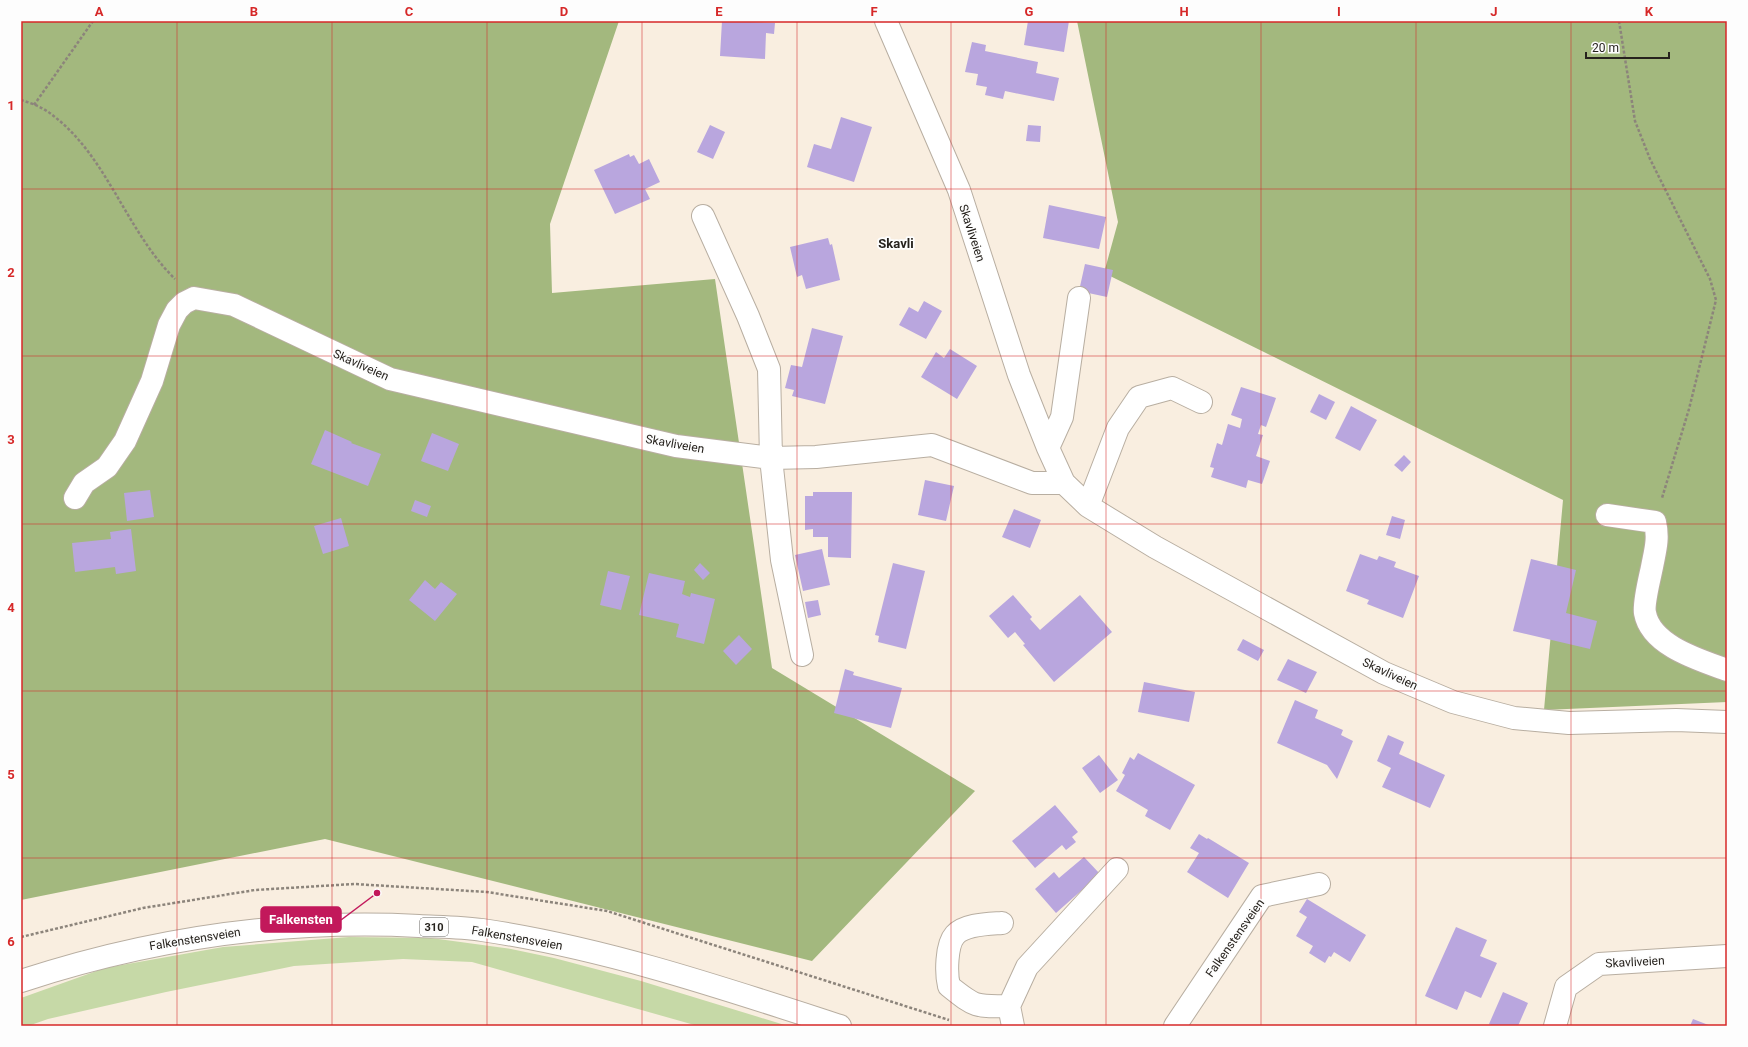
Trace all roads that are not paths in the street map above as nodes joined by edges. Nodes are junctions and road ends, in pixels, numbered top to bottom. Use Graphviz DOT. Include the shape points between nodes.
graph roads {
  1 [pos="886,21"];
  2 [pos="703,216"];
  3 [pos="1079,298"];
  4 [pos="1202,402"];
  5 [pos="1048,448"];
  6 [pos="771,458"];
  7 [pos="1064,483"];
  8 [pos="75,498"];
  9 [pos="1088,506"];
  10 [pos="1607,515"];
  11 [pos="802,655"];
  12 [pos="1727,670"];
  13 [pos="1727,722"];
  14 [pos="1117,869"];
  15 [pos="1319,884"];
  16 [pos="1002,922"];
  17 [pos="1727,956"];
  18 [pos="21,981"];
  19 [pos="1011,1016"];
  20 [pos="840,1026"];
  21 [pos="1175,1026"];
  22 [pos="1555,1026"];
  1 -- 5 [label="street, Skavliveien" via="959,190 1019,375"];
  2 -- 6 [label="street" via="769,369"];
  3 -- 5 [label="street" via="1062,417"];
  4 -- 9 [label="street" via="1172,388 1140,397 1118,428"];
  5 -- 7 [label="street, Skavliveien"];
  6 -- 7 [label="street, Skavliveien" via="816,457 932,444 1032,483"];
  6 -- 8 [label="street, Skavliveien" via="676,446 390,379 234,305 194,298 177,310 169,325 152,380 125,441 107,467 84,483"];
  6 -- 11 [label="street" via="782,560"];
  7 -- 9 [label="street, Skavliveien"];
  9 -- 13 [label="street, Skavliveien" via="1155,547 1384,673 1453,702 1514,718 1569,723 1676,720"];
  10 -- 12 [label="street" via="1655,522 1658,535 1644,612 1650,626 1662,639 1690,656"];
  14 -- 19 [label="street" via="1027,967"];
  15 -- 21 [label="street, Falkenstensveien" via="1262,896"];
  16 -- 19 [label="street" via="978,925 955,935 948,955 946,975 949,986 972,1004"];
  17 -- 22 [label="street, Skavliveien" via="1599,964 1566,987"];
  18 -- 20 [label="street, Falkenstensveien / 310" via="150,946 262,929 376,924 481,929 600,954 718,987"];
}
